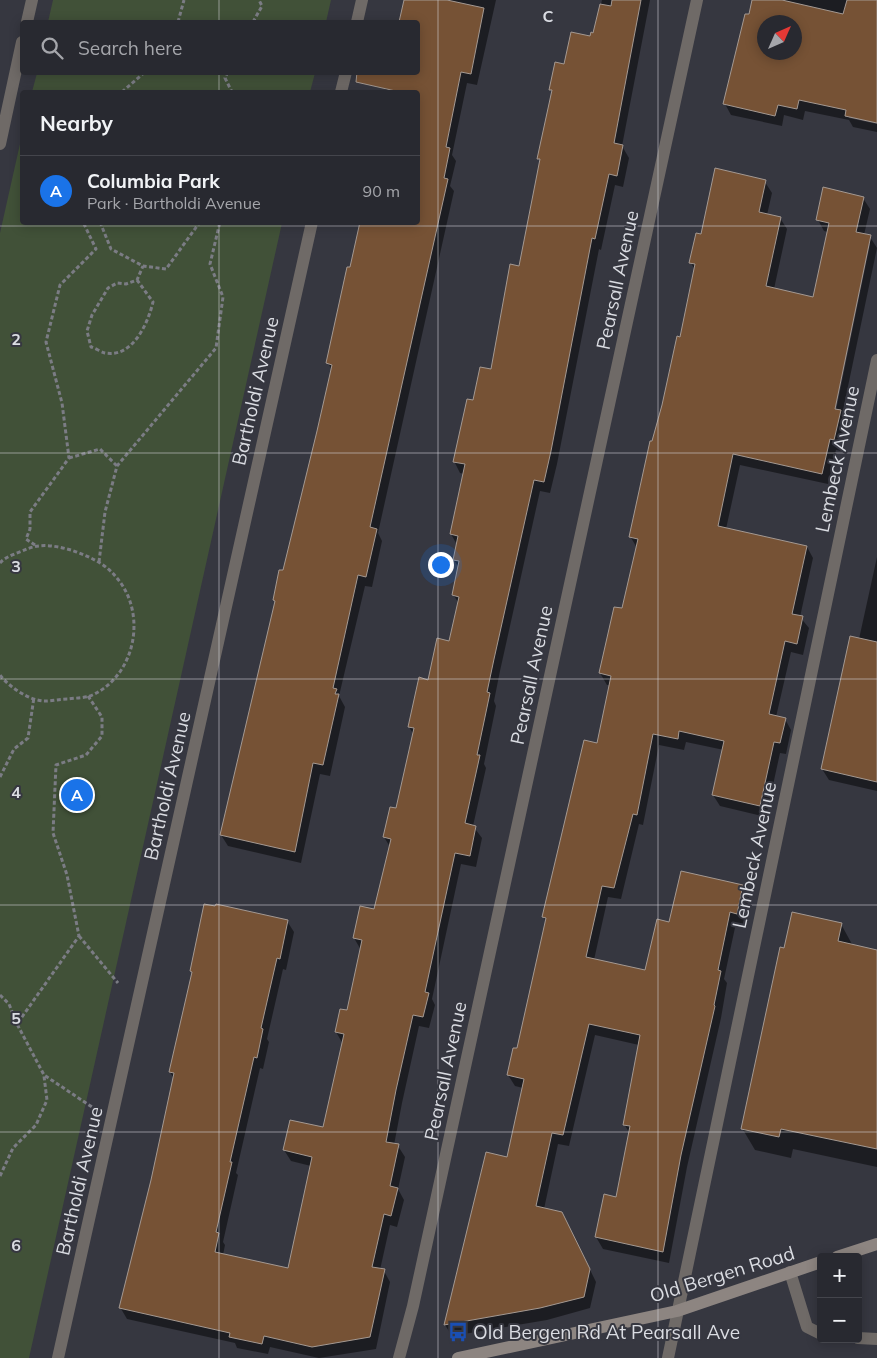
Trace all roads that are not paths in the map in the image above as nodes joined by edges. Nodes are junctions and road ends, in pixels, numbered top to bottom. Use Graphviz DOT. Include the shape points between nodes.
graph roads {
  1 [pos="32,0"];
  2 [pos="362,0"];
  3 [pos="696,0"];
  4 [pos="27,20"];
  5 [pos="357,20"];
  6 [pos="20,51"];
  7 [pos="345,75"];
  8 [pos="342,90"];
  9 [pos="0,144"];
  10 [pos="311,225"];
  11 [pos="877,360"];
  12 [pos="877,1244"];
  13 [pos="849,1253"];
  14 [pos="817,1263"];
  15 [pos="790,1272"];
  16 [pos="677,1311"];
  17 [pos="817,1332"];
  18 [pos="862,1338"];
  19 [pos="877,1339"];
  20 [pos="58,1358"];
  21 [pos="399,1358"];
  22 [pos="458,1358"];
  23 [pos="668,1358"];
  1 -- 4 [label="street"];
  2 -- 5 [label="street"];
  3 -- 21 [label="street, Pearsall Avenue" via="410,1323"];
  6 -- 9 [label="street"];
  7 -- 8 [label="street"];
  10 -- 20 [label="street, Bartholdi Avenue"];
  11 -- 16 [label="street, Lembeck Avenue"];
  12 -- 13 [label="main road"];
  14 -- 15 [label="main road, Old Bergen Road"];
  15 -- 16 [label="main road, Old Bergen Road"];
  15 -- 17 [label="street" via="807,1328"];
  16 -- 22 [label="main road, Old Bergen Road"];
  16 -- 23 [label="street, Lembeck Avenue"];
  18 -- 19 [label="street"];
}
